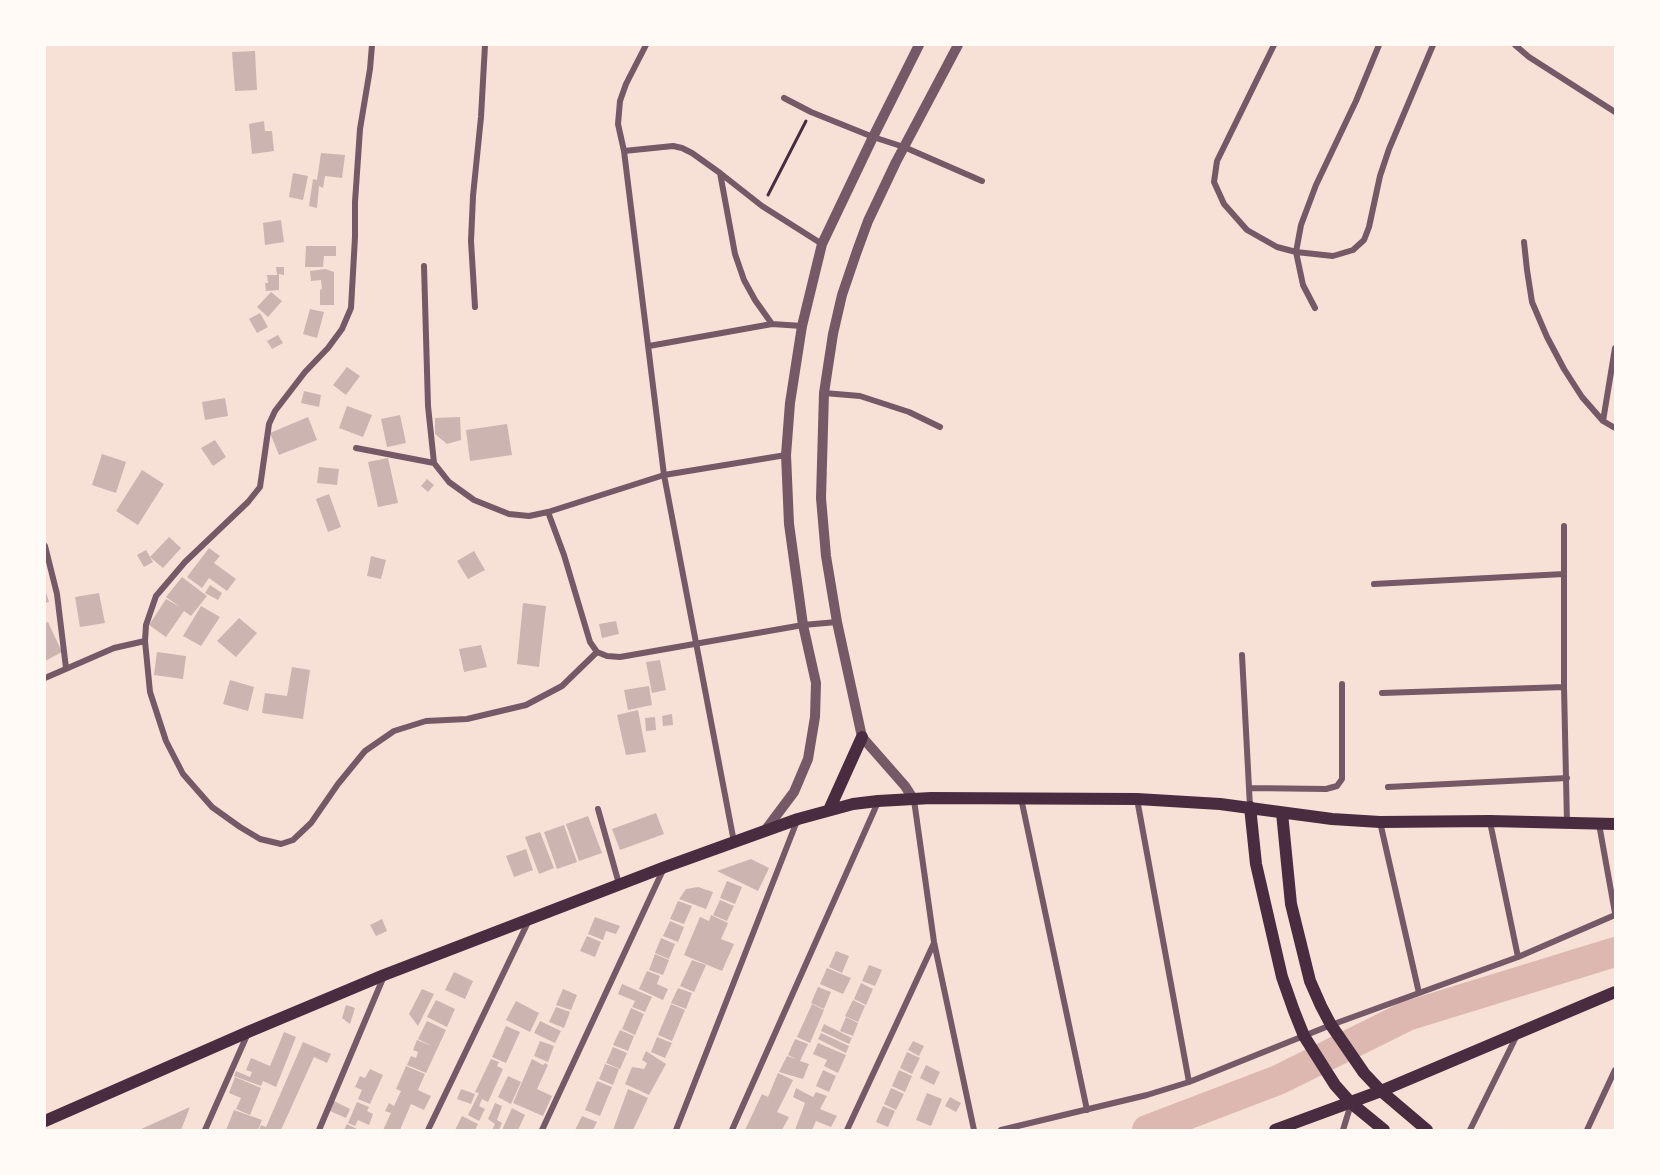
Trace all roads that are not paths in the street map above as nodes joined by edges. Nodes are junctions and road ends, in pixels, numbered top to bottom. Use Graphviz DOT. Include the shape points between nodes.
graph roads {
  1 [pos="372,45"];
  2 [pos="485,45"];
  3 [pos="646,45"];
  4 [pos="919,45"];
  5 [pos="958,45"];
  6 [pos="1274,45"];
  7 [pos="1379,45"];
  8 [pos="1433,45"];
  9 [pos="1515,45"];
  10 [pos="784,98"];
  11 [pos="1615,112"];
  12 [pos="873,137"];
  13 [pos="904,147"];
  14 [pos="624,151"];
  15 [pos="720,173"];
  16 [pos="982,181"];
  17 [pos="1524,242"];
  18 [pos="822,244"];
  19 [pos="1296,252"];
  20 [pos="424,266"];
  21 [pos="475,307"];
  22 [pos="1315,309"];
  23 [pos="772,324"];
  24 [pos="802,326"];
  25 [pos="649,346"];
  26 [pos="1615,348"];
  27 [pos="824,393"];
  28 [pos="1603,421"];
  29 [pos="940,426"];
  30 [pos="1615,428"];
  31 [pos="356,448"];
  32 [pos="786,455"];
  33 [pos="434,463"];
  34 [pos="664,475"];
  35 [pos="548,512"];
  36 [pos="1564,526"];
  37 [pos="45,546"];
  38 [pos="1564,574"];
  39 [pos="1374,584"];
  40 [pos="837,622"];
  41 [pos="803,625"];
  42 [pos="144,641"];
  43 [pos="695,643"];
  44 [pos="597,652"];
  45 [pos="1242,655"];
  46 [pos="66,668"];
  47 [pos="45,678"];
  48 [pos="1342,684"];
  49 [pos="1564,687"];
  50 [pos="1382,693"];
  51 [pos="862,737"];
  52 [pos="1567,778"];
  53 [pos="1388,787"];
  54 [pos="1250,788"];
  55 [pos="1021,798"];
  56 [pos="1137,799"];
  57 [pos="914,800"];
  58 [pos="878,801"];
  59 [pos="1250,807"];
  60 [pos="598,809"];
  61 [pos="829,810"];
  62 [pos="1282,813"];
  63 [pos="798,819"];
  64 [pos="1490,821"];
  65 [pos="1380,822"];
  66 [pos="1567,824"];
  67 [pos="1599,824"];
  68 [pos="1615,824"];
  69 [pos="764,832"];
  70 [pos="734,843"];
  71 [pos="665,867"];
  72 [pos="619,884"];
  73 [pos="1615,914"];
  74 [pos="530,919"];
  75 [pos="934,942"];
  76 [pos="1518,957"];
  77 [pos="384,975"];
  78 [pos="1615,992"];
  79 [pos="1419,993"];
  80 [pos="1330,1025"];
  81 [pos="248,1032"];
  82 [pos="1517,1034"];
  83 [pos="1304,1036"];
  84 [pos="1615,1070"];
  85 [pos="1189,1082"];
  86 [pos="1381,1091"];
  87 [pos="1351,1103"];
  88 [pos="1087,1110"];
  89 [pos="45,1121"];
  90 [pos="205,1130"];
  91 [pos="319,1130"];
  92 [pos="428,1130"];
  93 [pos="542,1130"];
  94 [pos="676,1130"];
  95 [pos="732,1130"];
  96 [pos="847,1130"];
  97 [pos="974,1130"];
  98 [pos="1001,1130"];
  99 [pos="1275,1130"];
  100 [pos="1343,1130"];
  101 [pos="1384,1130"];
  102 [pos="1427,1130"];
  103 [pos="1470,1130"];
  104 [pos="1587,1130"];
  1 -- 42 [label="street" via="360,129 351,308 328,348 275,411 269,424 260,487 156,596"];
  2 -- 21 [label="street" via="471,241"];
  3 -- 14 [label="street" via="620,101 618,124"];
  4 -- 12 [label="street"];
  5 -- 13 [label="street"];
  6 -- 19 [label="street" via="1217,161 1214,182 1224,204 1247,230 1277,247"];
  7 -- 19 [label="street" via="1316,185"];
  8 -- 19 [label="street" via="1389,149 1364,240 1353,250 1333,256"];
  9 -- 11 [label="street"];
  10 -- 12 [label="street"];
  12 -- 13 [label="street"];
  12 -- 18 [label="street"];
  13 -- 16 [label="street"];
  13 -- 27 [label="street" via="868,221 842,295"];
  14 -- 15 [label="street" via="682,148"];
  14 -- 25 [label="street"];
  15 -- 18 [label="street" via="762,206"];
  15 -- 23 [label="street" via="735,254 744,280"];
  17 -- 28 [label="street" via="1535,311 1564,369"];
  18 -- 24 [label="street"];
  19 -- 22 [label="street" via="1303,285"];
  20 -- 33 [label="street" via="428,406"];
  23 -- 24 [label="street"];
  23 -- 25 [label="street"];
  24 -- 32 [label="street"];
  25 -- 34 [label="street"];
  26 -- 28 [label="street"];
  27 -- 29 [label="street" via="860,396"];
  27 -- 40 [label="street" via="821,498"];
  28 -- 30 [label="street"];
  31 -- 33 [label="street"];
  32 -- 34 [label="street"];
  32 -- 41 [label="street" via="789,524"];
  33 -- 35 [label="street" via="449,482 474,500 509,514 529,516"];
  34 -- 35 [label="street"];
  34 -- 43 [label="street"];
  35 -- 44 [label="street" via="590,642"];
  36 -- 38 [label="street"];
  37 -- 46 [label="street" via="57,594"];
  38 -- 39 [label="street"];
  38 -- 49 [label="street"];
  40 -- 41 [label="street"];
  40 -- 51 [label="street"];
  41 -- 43 [label="street"];
  41 -- 69 [label="street" via="816,683 808,759 794,792"];
  42 -- 44 [label="street" via="150,692 166,741 183,774 212,807 260,839 281,844 293,840 310,823 365,751 394,731 426,721 467,720 526,705 562,686"];
  42 -- 46 [label="street" via="114,648"];
  43 -- 44 [label="street" via="620,657"];
  43 -- 70 [label="street"];
  45 -- 54 [label="street"];
  46 -- 47 [label="street"];
  48 -- 54 [label="street" via="1342,767 1337,786"];
  49 -- 50 [label="street"];
  49 -- 52 [label="street"];
  51 -- 57 [label="street"];
  51 -- 61 [label="main road"];
  52 -- 53 [label="street"];
  52 -- 66 [label="street"];
  54 -- 59 [label="street"];
  55 -- 56 [label="main road"];
  55 -- 57 [label="main road"];
  55 -- 88 [label="street"];
  56 -- 59 [label="main road"];
  56 -- 85 [label="street"];
  57 -- 58 [label="main road"];
  57 -- 75 [label="street"];
  58 -- 61 [label="main road"];
  58 -- 95 [label="street"];
  59 -- 62 [label="main road"];
  59 -- 83 [label="main road" via="1256,864 1270,929 1282,977"];
  60 -- 72 [label="street"];
  61 -- 63 [label="main road"];
  62 -- 65 [label="main road"];
  62 -- 80 [label="main road" via="1291,904 1310,981"];
  63 -- 69 [label="main road"];
  63 -- 94 [label="street"];
  64 -- 65 [label="main road"];
  64 -- 66 [label="main road"];
  64 -- 76 [label="street"];
  65 -- 79 [label="street"];
  66 -- 67 [label="main road"];
  67 -- 68 [label="main road"];
  67 -- 73 [label="street"];
  69 -- 70 [label="main road"];
  70 -- 71 [label="main road"];
  71 -- 72 [label="main road"];
  71 -- 93 [label="street"];
  72 -- 74 [label="main road"];
  73 -- 76 [label="street"];
  74 -- 77 [label="main road"];
  74 -- 92 [label="street"];
  75 -- 96 [label="street"];
  75 -- 97 [label="street"];
  76 -- 79 [label="street"];
  77 -- 81 [label="main road"];
  77 -- 91 [label="street"];
  78 -- 82 [label="main road"];
  79 -- 80 [label="street"];
  80 -- 83 [label="street"];
  80 -- 86 [label="main road"];
  81 -- 89 [label="main road"];
  81 -- 90 [label="street"];
  82 -- 86 [label="main road"];
  82 -- 103 [label="street"];
  83 -- 85 [label="street"];
  83 -- 87 [label="main road"];
  84 -- 104 [label="street"];
  85 -- 88 [label="street"];
  86 -- 87 [label="main road"];
  86 -- 102 [label="main road"];
  87 -- 99 [label="main road"];
  87 -- 100 [label="street"];
  87 -- 101 [label="main road"];
  88 -- 98 [label="street"];
}
